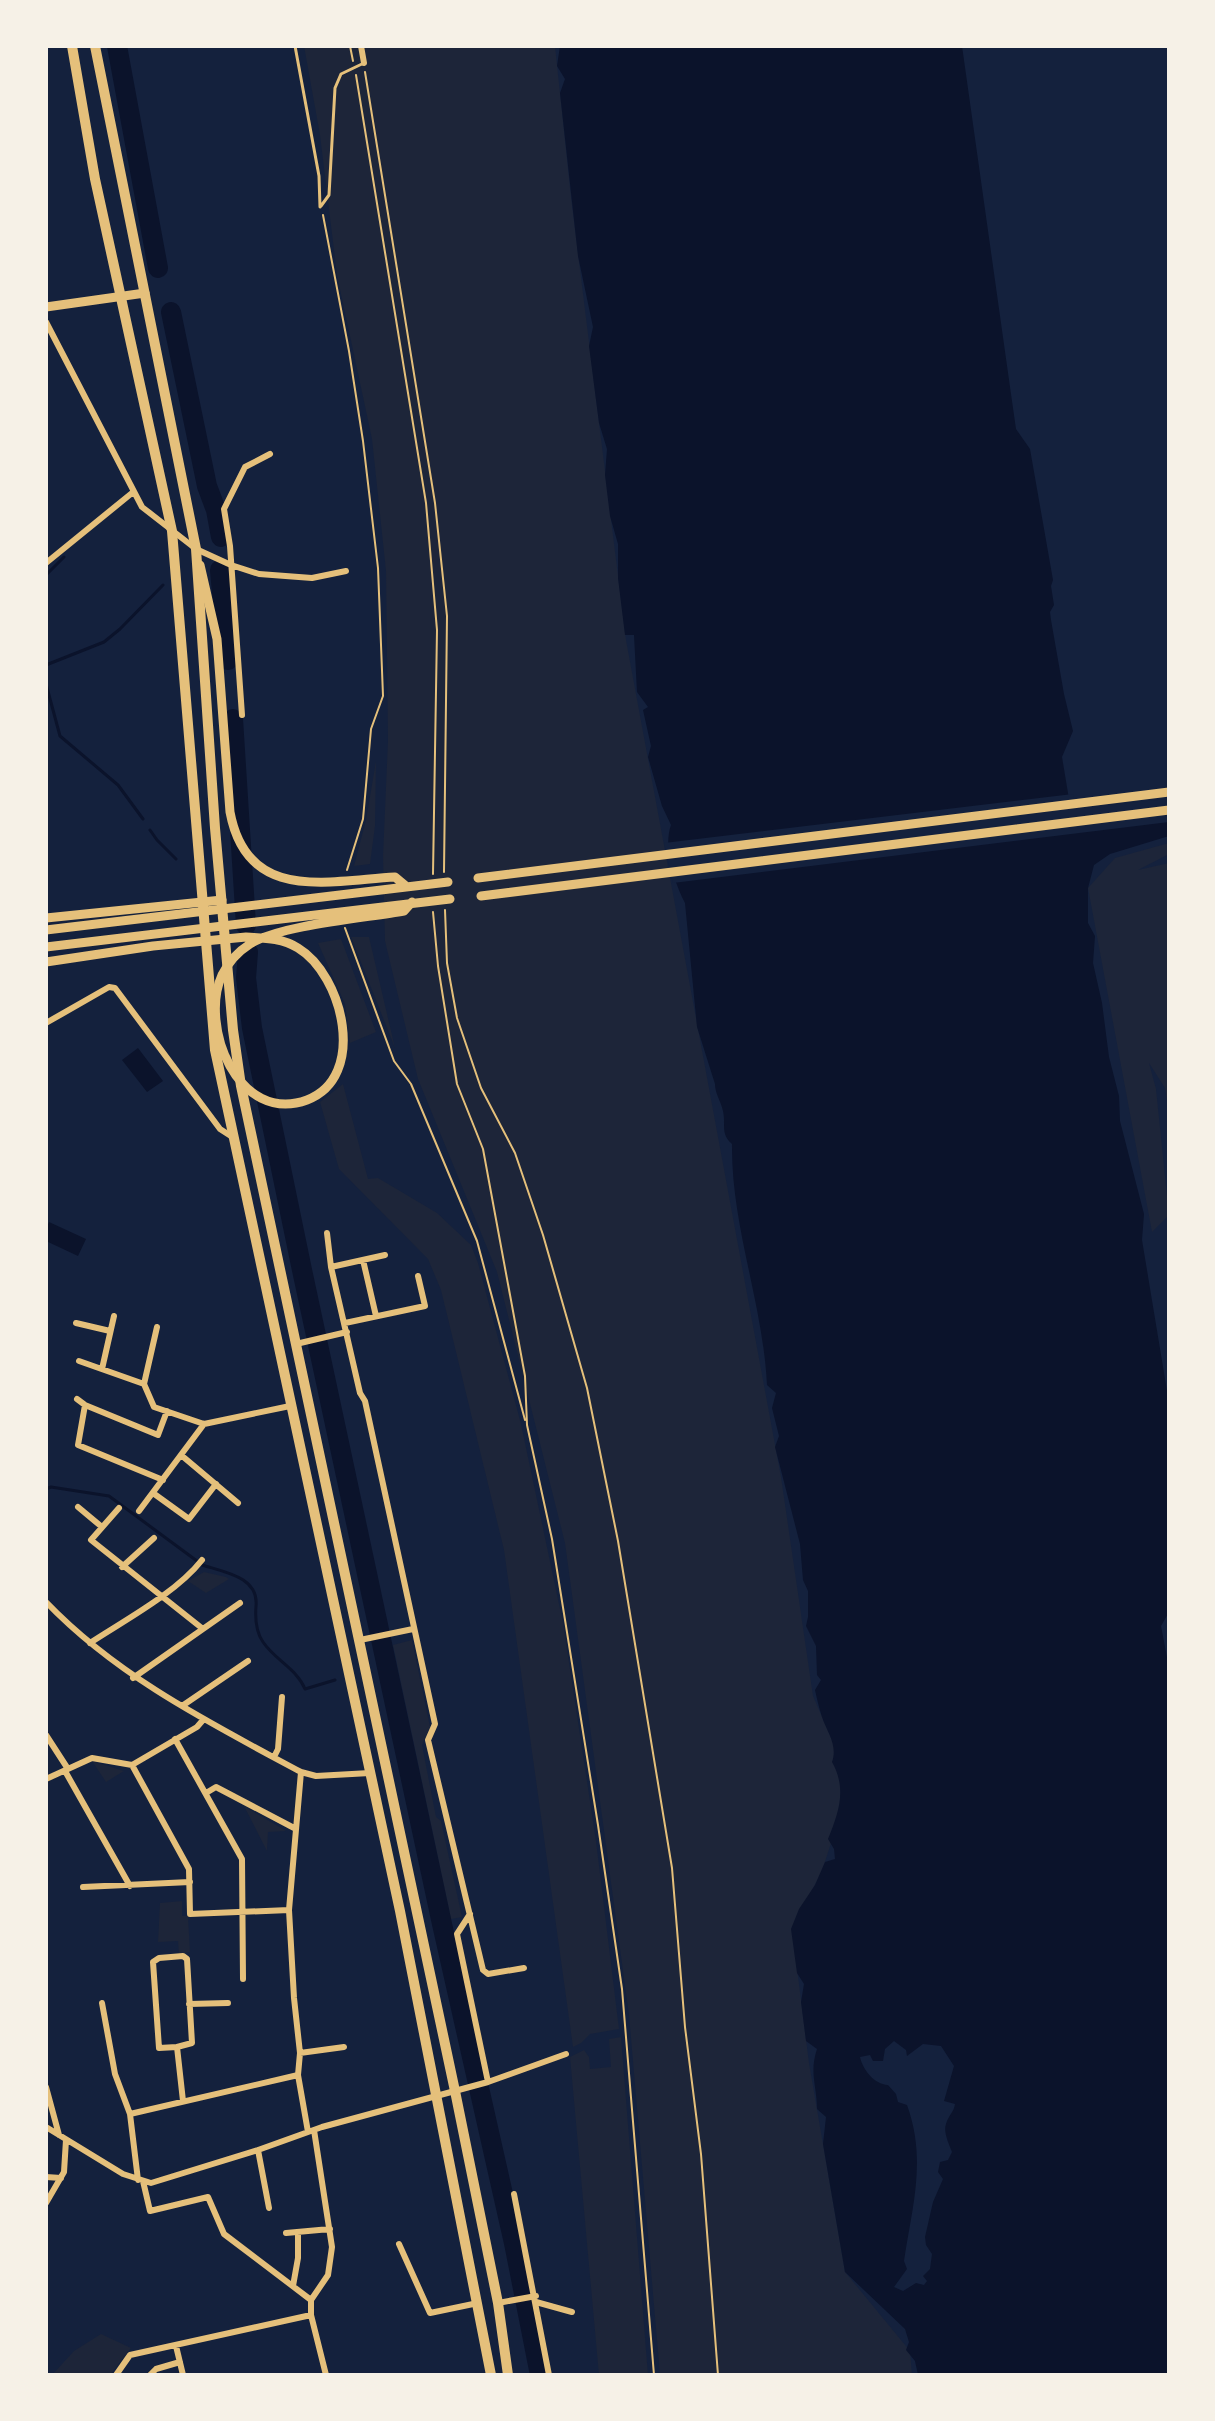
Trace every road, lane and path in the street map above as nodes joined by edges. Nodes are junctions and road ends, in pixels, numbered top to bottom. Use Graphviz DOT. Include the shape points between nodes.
graph roads {
  1 [pos="72,46"];
  2 [pos="95,46"];
  3 [pos="295,46"];
  4 [pos="350,46"];
  5 [pos="361,46"];
  6 [pos="364,63"];
  7 [pos="355,67"];
  8 [pos="320,207"];
  9 [pos="145,293"];
  10 [pos="122,297"];
  11 [pos="46,307"];
  12 [pos="46,322"];
  13 [pos="270,454"];
  14 [pos="132,493"];
  15 [pos="172,531"];
  16 [pos="196,549"];
  17 [pos="46,563"];
  18 [pos="231,565"];
  19 [pos="346,571"];
  20 [pos="238,686"];
  21 [pos="222,688"];
  22 [pos="242,715"];
  23 [pos="1169,792"];
  24 [pos="1169,810"];
  25 [pos="444,871"];
  26 [pos="433,876"];
  27 [pos="346,878"];
  28 [pos="478,878"];
  29 [pos="448,882"];
  30 [pos="407,887"];
  31 [pos="481,896"];
  32 [pos="222,900"];
  33 [pos="448,900"];
  34 [pos="201,902"];
  35 [pos="412,902"];
  36 [pos="433,906"];
  37 [pos="46,918"];
  38 [pos="345,925"];
  39 [pos="46,930"];
  40 [pos="224,938"];
  41 [pos="205,940"];
  42 [pos="47,947"];
  43 [pos="46,962"];
  44 [pos="46,1023"];
  45 [pos="234,1138"];
  46 [pos="327,1233"];
  47 [pos="385,1255"];
  48 [pos="363,1260"];
  49 [pos="331,1267"];
  50 [pos="418,1276"];
  51 [pos="114,1316"];
  52 [pos="376,1316"];
  53 [pos="76,1323"];
  54 [pos="345,1323"];
  55 [pos="157,1327"];
  56 [pos="110,1331"];
  57 [pos="347,1332"];
  58 [pos="296,1344"];
  59 [pos="79,1361"];
  60 [pos="102,1369"];
  61 [pos="144,1384"];
  62 [pos="77,1399"];
  63 [pos="85,1405"];
  64 [pos="290,1406"];
  65 [pos="167,1411"];
  66 [pos="204,1424"];
  67 [pos="527,1425"];
  68 [pos="181,1455"];
  69 [pos="163,1480"];
  70 [pos="216,1484"];
  71 [pos="153,1493"];
  72 [pos="238,1503"];
  73 [pos="78,1507"];
  74 [pos="119,1508"];
  75 [pos="139,1511"];
  76 [pos="102,1527"];
  77 [pos="154,1538"];
  78 [pos="202,1560"];
  79 [pos="122,1567"];
  80 [pos="160,1596"];
  81 [pos="46,1602"];
  82 [pos="240,1603"];
  83 [pos="203,1629"];
  84 [pos="413,1629"];
  85 [pos="360,1640"];
  86 [pos="90,1643"];
  87 [pos="248,1661"];
  88 [pos="133,1678"];
  89 [pos="282,1697"];
  90 [pos="182,1706"];
  91 [pos="203,1720"];
  92 [pos="46,1735"];
  93 [pos="175,1739"];
  94 [pos="274,1757"];
  95 [pos="132,1765"];
  96 [pos="66,1770"];
  97 [pos="301,1772"];
  98 [pos="370,1773"];
  99 [pos="46,1779"];
  100 [pos="206,1793"];
  101 [pos="296,1829"];
  102 [pos="190,1882"];
  103 [pos="130,1886"];
  104 [pos="83,1887"];
  105 [pos="289,1910"];
  106 [pos="242,1912"];
  107 [pos="470,1914"];
  108 [pos="524,1968"];
  109 [pos="243,1979"];
  110 [pos="102,2003"];
  111 [pos="228,2003"];
  112 [pos="189,2004"];
  113 [pos="177,2047"];
  114 [pos="344,2047"];
  115 [pos="300,2053"];
  116 [pos="566,2054"];
  117 [pos="298,2075"];
  118 [pos="487,2082"];
  119 [pos="46,2087"];
  120 [pos="455,2091"];
  121 [pos="436,2096"];
  122 [pos="183,2101"];
  123 [pos="130,2114"];
  124 [pos="46,2127"];
  125 [pos="311,2131"];
  126 [pos="63,2137"];
  127 [pos="258,2150"];
  128 [pos="46,2177"];
  129 [pos="61,2178"];
  130 [pos="141,2181"];
  131 [pos="514,2194"];
  132 [pos="46,2203"];
  133 [pos="269,2208"];
  134 [pos="330,2229"];
  135 [pos="298,2232"];
  136 [pos="286,2233"];
  137 [pos="399,2244"];
  138 [pos="293,2286"];
  139 [pos="536,2299"];
  140 [pos="311,2300"];
  141 [pos="478,2303"];
  142 [pos="498,2303"];
  143 [pos="572,2312"];
  144 [pos="311,2315"];
  145 [pos="176,2346"];
  146 [pos="180,2362"];
  147 [pos="116,2375"];
  148 [pos="150,2375"];
  149 [pos="183,2375"];
  150 [pos="326,2375"];
  151 [pos="491,2375"];
  152 [pos="508,2375"];
  153 [pos="549,2375"];
  154 [pos="654,2375"];
  155 [pos="718,2375"];
  1 -- 10 [label="highway"];
  2 -- 9 [label="highway"];
  3 -- 8 [label="lane"];
  4 -- 7 [label="path"];
  5 -- 6 [label="street"];
  6 -- 7 [label="lane"];
  6 -- 25 [label="path" via="435,503 447,616"];
  7 -- 8 [label="lane" via="341,74 335,88 329,195"];
  7 -- 26 [label="path" via="426,503 437,630"];
  8 -- 27 [label="path" via="363,441 378,568 383,696 371,729 363,819"];
  9 -- 10 [label="main road"];
  9 -- 16 [label="highway"];
  10 -- 11 [label="main road"];
  10 -- 15 [label="highway"];
  12 -- 14 [label="street"];
  13 -- 18 [label="street" via="245,467 224,509"];
  14 -- 15 [label="street"];
  14 -- 17 [label="street"];
  15 -- 16 [label="street"];
  15 -- 34 [label="highway"];
  16 -- 18 [label="street"];
  16 -- 21 [label="main road" via="217,639"];
  16 -- 32 [label="highway"];
  18 -- 19 [label="street" via="285,578"];
  18 -- 20 [label="street"];
  20 -- 21 [label="street"];
  20 -- 22 [label="street"];
  21 -- 30 [label="main road" via="230,812 234,834 247,855 287,881 395,877"];
  23 -- 28 [label="main road"];
  24 -- 31 [label="main road"];
  29 -- 30 [label="main road"];
  30 -- 39 [label="main road"];
  32 -- 34 [label="main road"];
  32 -- 40 [label="highway"];
  33 -- 35 [label="main road"];
  33 -- 155 [label="path" via="447,963 457,1018 481,1088 515,1153 543,1235 587,1388 618,1541 672,1868"];
  34 -- 37 [label="main road"];
  34 -- 41 [label="highway"];
  35 -- 40 [label="main road" via="404,911 272,934 249,945 221,977 217,1018 228,1064 246,1089 269,1104 287,1106 310,1099 338,1071 344,1048 338,1002 323,970 301,949 282,939"];
  35 -- 42 [label="main road"];
  36 -- 67 [label="path" via="457,1084 483,1149 525,1376"];
  38 -- 67 [label="path" via="394,1061 411,1084 477,1241"];
  40 -- 41 [label="main road"];
  40 -- 58 [label="highway" via="241,1086"];
  41 -- 43 [label="main road"];
  41 -- 45 [label="highway" via="215,1050"];
  44 -- 45 [label="street" via="115,988 220,1129"];
  45 -- 64 [label="highway"];
  46 -- 49 [label="street"];
  47 -- 48 [label="street"];
  48 -- 49 [label="street"];
  48 -- 52 [label="street"];
  49 -- 54 [label="street"];
  50 -- 52 [label="street" via="425,1306"];
  51 -- 56 [label="street"];
  52 -- 54 [label="street"];
  53 -- 56 [label="street"];
  54 -- 57 [label="street"];
  55 -- 61 [label="street"];
  56 -- 60 [label="street"];
  57 -- 58 [label="street"];
  57 -- 84 [label="street"];
  58 -- 85 [label="highway"];
  59 -- 60 [label="street"];
  60 -- 61 [label="street"];
  61 -- 65 [label="street" via="154,1407"];
  62 -- 63 [label="street"];
  63 -- 65 [label="street" via="158,1435"];
  63 -- 69 [label="street" via="78,1445"];
  64 -- 66 [label="street"];
  64 -- 98 [label="highway"];
  65 -- 66 [label="street"];
  66 -- 68 [label="street"];
  67 -- 154 [label="path" via="552,1539 622,1989"];
  68 -- 69 [label="street"];
  68 -- 70 [label="street"];
  69 -- 71 [label="street"];
  70 -- 71 [label="street" via="189,1519"];
  70 -- 72 [label="street"];
  71 -- 75 [label="street"];
  73 -- 76 [label="street"];
  74 -- 76 [label="street"];
  76 -- 79 [label="street" via="91,1540"];
  77 -- 79 [label="street"];
  78 -- 80 [label="street"];
  79 -- 80 [label="street"];
  80 -- 83 [label="street"];
  80 -- 86 [label="street"];
  81 -- 86 [label="street"];
  82 -- 83 [label="street"];
  83 -- 88 [label="street"];
  84 -- 85 [label="street"];
  84 -- 107 [label="street" via="435,1724 428,1740"];
  85 -- 120 [label="highway"];
  86 -- 88 [label="street"];
  87 -- 90 [label="street"];
  88 -- 90 [label="street"];
  89 -- 94 [label="street"];
  90 -- 91 [label="street"];
  91 -- 93 [label="street"];
  91 -- 94 [label="street"];
  92 -- 96 [label="street"];
  93 -- 95 [label="street"];
  93 -- 100 [label="street"];
  94 -- 97 [label="street"];
  95 -- 96 [label="street" via="92,1758"];
  95 -- 102 [label="street" via="189,1869"];
  96 -- 99 [label="street"];
  96 -- 103 [label="street"];
  97 -- 98 [label="street"];
  97 -- 101 [label="street"];
  98 -- 121 [label="highway"];
  100 -- 101 [label="street" via="216,1787"];
  100 -- 106 [label="street" via="242,1859"];
  101 -- 105 [label="street"];
  102 -- 103 [label="street"];
  102 -- 106 [label="street" via="190,1914"];
  103 -- 104 [label="street"];
  105 -- 106 [label="street"];
  105 -- 115 [label="street"];
  106 -- 109 [label="street"];
  107 -- 108 [label="street" via="483,1970 488,1974"];
  107 -- 118 [label="street" via="457,1934"];
  110 -- 123 [label="street" via="115,2074"];
  111 -- 112 [label="street"];
  112 -- 113 [label="street" via="192,2043"];
  112 -- 113 [label="street" via="187,1959 153,1962 159,2048"];
  113 -- 122 [label="street"];
  114 -- 115 [label="street"];
  115 -- 117 [label="street"];
  116 -- 118 [label="street"];
  117 -- 122 [label="street"];
  117 -- 125 [label="street"];
  118 -- 120 [label="street"];
  119 -- 126 [label="street"];
  120 -- 121 [label="street"];
  120 -- 142 [label="highway"];
  121 -- 125 [label="street"];
  121 -- 141 [label="highway"];
  122 -- 123 [label="street"];
  123 -- 130 [label="street"];
  124 -- 126 [label="street"];
  125 -- 127 [label="street"];
  125 -- 134 [label="street"];
  126 -- 129 [label="street"];
  126 -- 130 [label="street"];
  127 -- 130 [label="street" via="183,2175"];
  127 -- 133 [label="street"];
  128 -- 129 [label="street"];
  129 -- 132 [label="street"];
  130 -- 138 [label="street" via="150,2211 208,2197 224,2234"];
  131 -- 139 [label="street"];
  134 -- 135 [label="street"];
  134 -- 140 [label="street" via="328,2275"];
  135 -- 136 [label="street"];
  135 -- 138 [label="street"];
  137 -- 141 [label="street" via="430,2313"];
  138 -- 140 [label="street"];
  139 -- 142 [label="street"];
  139 -- 143 [label="street"];
  139 -- 153 [label="street"];
  140 -- 144 [label="street"];
  141 -- 151 [label="highway"];
  142 -- 152 [label="highway"];
  144 -- 145 [label="street"];
  144 -- 150 [label="street"];
  145 -- 146 [label="street"];
  145 -- 147 [label="street" via="130,2355"];
  146 -- 148 [label="street"];
  146 -- 149 [label="street"];
}
